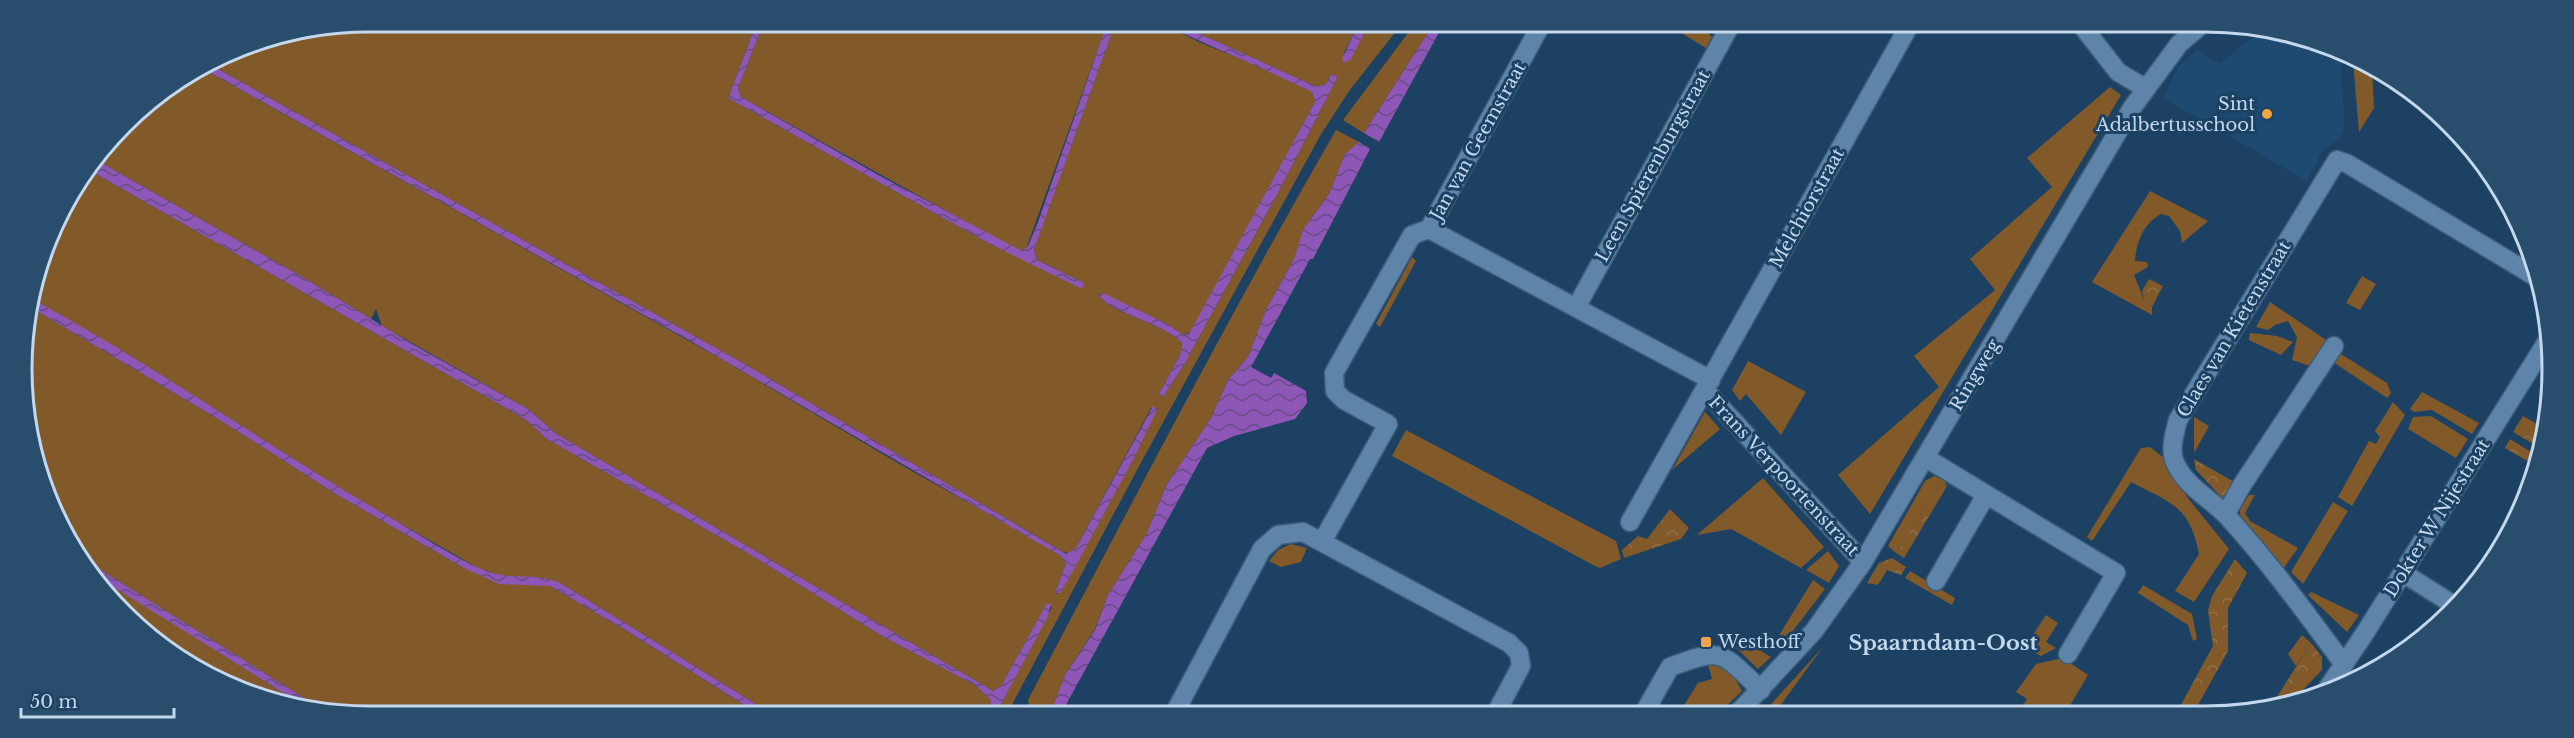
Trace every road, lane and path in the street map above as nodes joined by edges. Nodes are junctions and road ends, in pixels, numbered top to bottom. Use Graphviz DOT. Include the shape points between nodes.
graph roads {
  1 [pos="1537,32"];
  2 [pos="1727,32"];
  3 [pos="1907,32"];
  4 [pos="2087,32"];
  5 [pos="2193,32"];
  6 [pos="2145,88"];
  7 [pos="1429,230"];
  8 [pos="2528,272"];
  9 [pos="1576,306"];
  10 [pos="2334,346"];
  11 [pos="2542,349"];
  12 [pos="1708,385"];
  13 [pos="1926,458"];
  14 [pos="1986,495"];
  15 [pos="2226,514"];
  16 [pos="1630,522"];
  17 [pos="1322,542"];
  18 [pos="1863,562"];
  19 [pos="2403,573"];
  20 [pos="1936,581"];
  21 [pos="2449,602"];
  22 [pos="2068,654"];
  23 [pos="2343,663"];
  24 [pos="2331,682"];
  25 [pos="1761,690"];
  26 [pos="1177,706"];
  27 [pos="1500,706"];
  28 [pos="1648,706"];
  29 [pos="1745,706"];
  1 -- 7 [label="street, Jan van Geemstraat"];
  2 -- 9 [label="street, Leen Spierenburgstraat"];
  3 -- 12 [label="street, Melchiorstraat"];
  4 -- 6 [label="street" via="2118,72"];
  5 -- 6 [label="street, Ringweg"];
  6 -- 13 [label="street, Ringweg"];
  7 -- 9 [label="street"];
  7 -- 17 [label="street, Jan van Geemstraat" via="1412,235 1334,373 1335,391 1344,400 1388,424"];
  8 -- 15 [label="street, Claes van Kietenstraat" via="2337,160 2178,420 2174,460 2195,490"];
  9 -- 12 [label="street"];
  10 -- 15 [label="street"];
  11 -- 19 [label="street, Dokter W Nijestraat"];
  12 -- 16 [label="street, Melchiorstraat"];
  12 -- 18 [label="street, Frans Verpoortenstraat"];
  13 -- 14 [label="street"];
  13 -- 18 [label="street, Ringweg"];
  14 -- 20 [label="street"];
  14 -- 22 [label="street" via="2116,573"];
  15 -- 23 [label="street, Claes van Kietenstraat"];
  17 -- 26 [label="street" via="1303,532 1278,535 1262,549"];
  17 -- 27 [label="street" via="1519,652 1521,666"];
  18 -- 25 [label="street, Ringweg" via="1814,631"];
  19 -- 21 [label="street"];
  19 -- 23 [label="street, Dokter W Nijestraat"];
  23 -- 24 [label="street, Dokter W Nijestraat"];
  25 -- 28 [label="street" via="1722,655 1707,653 1670,667"];
  25 -- 29 [label="street, Ringweg"];
}
